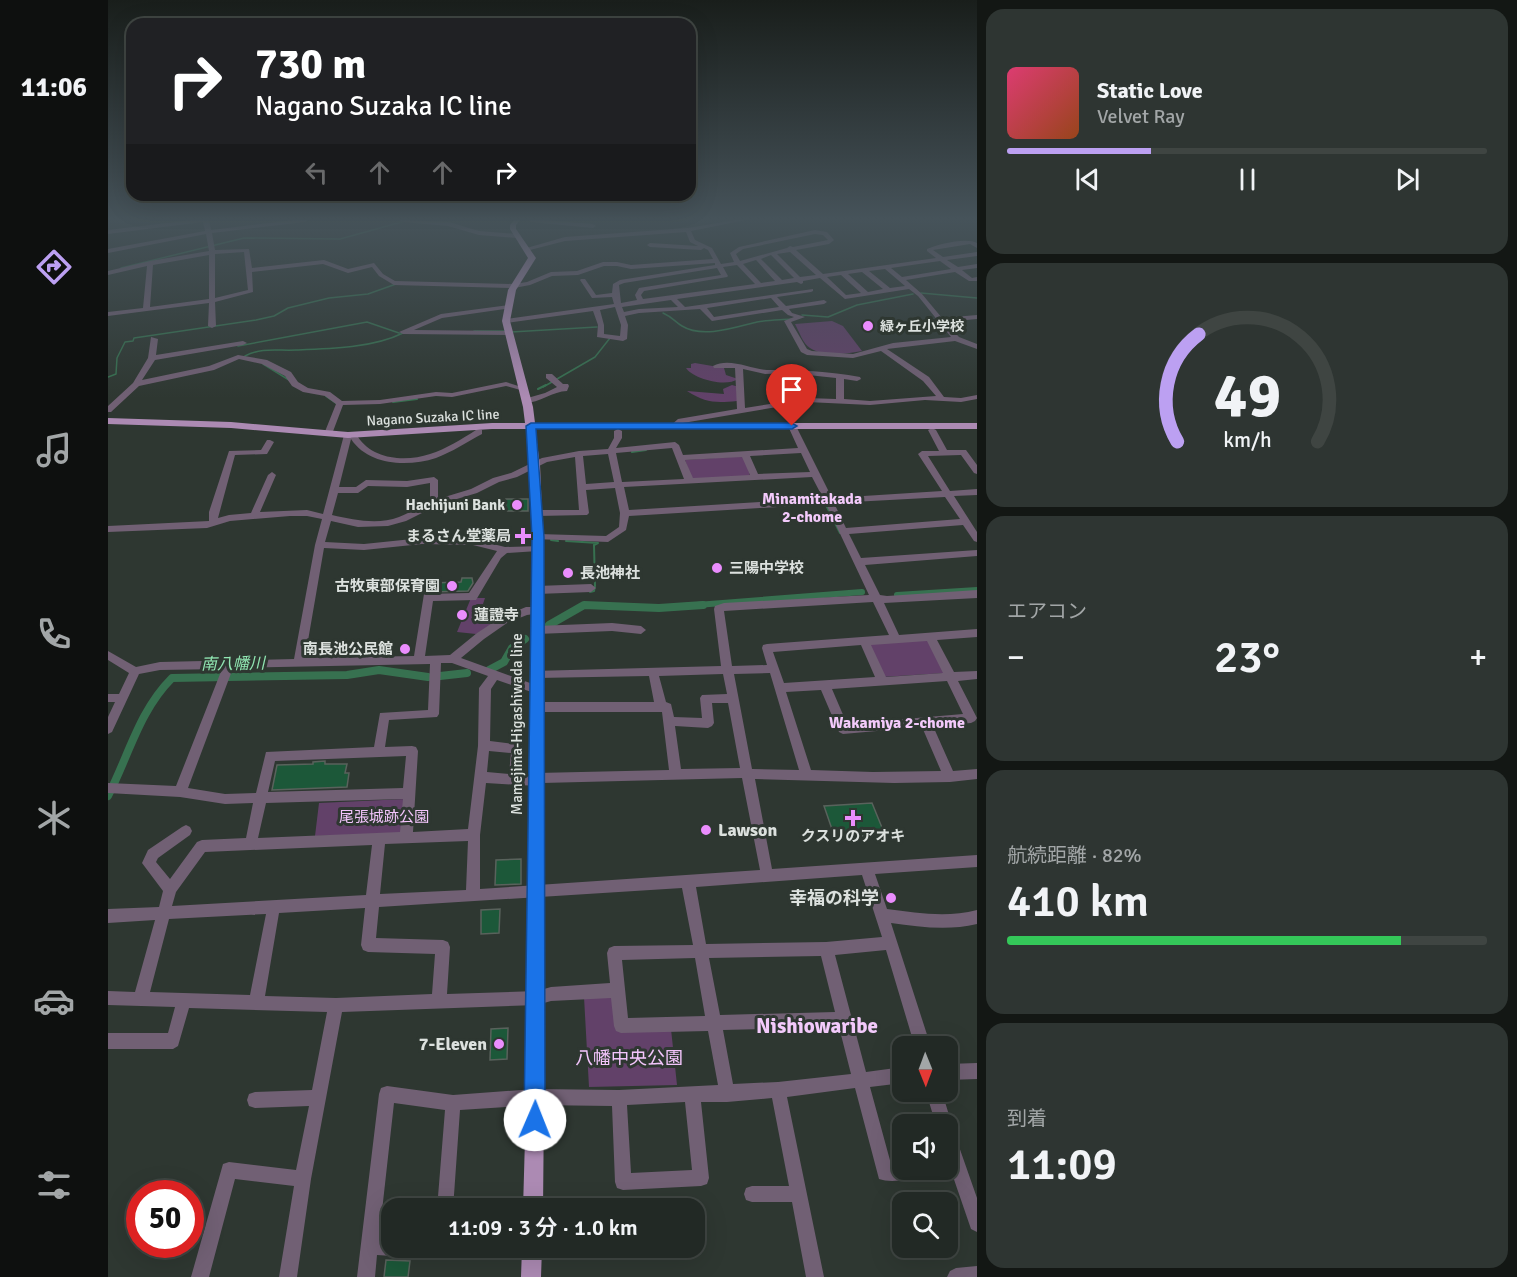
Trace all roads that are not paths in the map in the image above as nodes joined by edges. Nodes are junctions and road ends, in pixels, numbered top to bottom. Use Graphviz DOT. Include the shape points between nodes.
graph roads {
  1 [pos="799,279"];
  2 [pos="901,279"];
  3 [pos="149,280"];
  4 [pos="211,280"];
  5 [pos="249,280"];
  6 [pos="388,280"];
  7 [pos="518,280"];
  8 [pos="539,280"];
  9 [pos="583,280"];
  10 [pos="630,280"];
  11 [pos="668,280"];
  12 [pos="706,280"];
  13 [pos="755,280"];
  14 [pos="778,280"];
  15 [pos="795,280"];
  16 [pos="825,280"];
  17 [pos="850,280"];
  18 [pos="875,280"];
  19 [pos="690,282"];
  20 [pos="780,282"];
  21 [pos="672,284"];
  22 [pos="760,285"];
  23 [pos="514,286"];
  24 [pos="742,287"];
  25 [pos="911,287"];
  26 [pos="811,290"];
  27 [pos="889,291"];
  28 [pos="701,294"];
  29 [pos="867,294"];
  30 [pos="614,295"];
  31 [pos="772,296"];
  32 [pos="673,298"];
  33 [pos="754,299"];
  34 [pos="211,301"];
  35 [pos="641,303"];
  36 [pos="618,306"];
  37 [pos="509,307"];
  38 [pos="702,307"];
  39 [pos="784,308"];
  40 [pos="146,309"];
  41 [pos="596,309"];
  42 [pos="683,309"];
  43 [pos="108,314"];
  44 [pos="621,315"];
  45 [pos="977,317"];
  46 [pos="940,320"];
  47 [pos="212,326"];
  48 [pos="508,327"];
  49 [pos="154,339"];
  50 [pos="956,339"];
  51 [pos="243,343"];
  52 [pos="977,347"];
  53 [pos="883,349"];
  54 [pos="254,351"];
  55 [pos="152,358"];
  56 [pos="245,358"];
  57 [pos="717,366"];
  58 [pos="739,366"];
  59 [pos="840,376"];
  60 [pos="553,379"];
  61 [pos="857,379"];
  62 [pos="136,384"];
  63 [pos="525,395"];
  64 [pos="977,398"];
  65 [pos="942,399"];
  66 [pos="840,400"];
  67 [pos="340,403"];
  68 [pos="108,410"];
  69 [pos="741,410"];
  70 [pos="108,421"];
  71 [pos="108,426"];
  72 [pos="673,427"];
  73 [pos="977,428"];
  74 [pos="531,429"];
  75 [pos="793,429"];
  76 [pos="932,430"];
  77 [pos="618,431"];
  78 [pos="479,432"];
  79 [pos="328,434"];
  80 [pos="350,438"];
  81 [pos="270,442"];
  82 [pos="804,450"];
  83 [pos="612,452"];
  84 [pos="745,453"];
  85 [pos="944,453"];
  86 [pos="579,454"];
  87 [pos="681,458"];
  88 [pos="535,465"];
  89 [pos="977,471"];
  90 [pos="815,474"];
  91 [pos="272,475"];
  92 [pos="754,477"];
  93 [pos="689,480"];
  94 [pos="619,484"];
  95 [pos="582,487"];
  96 [pos="333,490"];
  97 [pos="977,492"];
  98 [pos="948,494"];
  99 [pos="828,501"];
  100 [pos="434,504"];
  101 [pos="537,513"];
  102 [pos="625,513"];
  103 [pos="254,516"];
  104 [pos="326,518"];
  105 [pos="966,522"];
  106 [pos="213,523"];
  107 [pos="112,529"];
  108 [pos="844,531"];
  109 [pos="977,539"];
  110 [pos="108,540"];
  111 [pos="538,542"];
  112 [pos="320,544"];
  113 [pos="506,550"];
  114 [pos="977,553"];
  115 [pos="858,562"];
  116 [pos="977,587"];
  117 [pos="591,588"];
  118 [pos="537,590"];
  119 [pos="977,594"];
  120 [pos="874,598"];
  121 [pos="537,610"];
  122 [pos="537,630"];
  123 [pos="640,630"];
  124 [pos="977,633"];
  125 [pos="930,636"];
  126 [pos="896,639"];
  127 [pos="864,641"];
  128 [pos="108,655"];
  129 [pos="452,659"];
  130 [pos="419,660"];
  131 [pos="436,660"];
  132 [pos="299,663"];
  133 [pos="229,665"];
  134 [pos="727,668"];
  135 [pos="774,669"];
  136 [pos="135,671"];
  137 [pos="653,671"];
  138 [pos="537,674"];
  139 [pos="495,675"];
  140 [pos="977,675"];
  141 [pos="952,676"];
  142 [pos="882,681"];
  143 [pos="825,685"];
  144 [pos="780,688"];
  145 [pos="537,690"];
  146 [pos="108,698"];
  147 [pos="123,698"];
  148 [pos="733,699"];
  149 [pos="537,707"];
  150 [pos="662,707"];
  151 [pos="669,721"];
  152 [pos="925,722"];
  153 [pos="108,729"];
  154 [pos="484,746"];
  155 [pos="379,751"];
  156 [pos="675,773"];
  157 [pos="747,773"];
  158 [pos="977,774"];
  159 [pos="807,775"];
  160 [pos="480,777"];
  161 [pos="950,777"];
  162 [pos="515,780"];
  163 [pos="537,780"];
  164 [pos="111,788"];
  165 [pos="180,792"];
  166 [pos="409,794"];
  167 [pos="261,798"];
  168 [pos="186,831"];
  169 [pos="474,835"];
  170 [pos="406,837"];
  171 [pos="379,839"];
  172 [pos="251,843"];
  173 [pos="977,861"];
  174 [pos="867,869"];
  175 [pos="766,875"];
  176 [pos="688,882"];
  177 [pos="170,889"];
  178 [pos="537,892"];
  179 [pos="473,896"];
  180 [pos="373,901"];
  181 [pos="274,906"];
  182 [pos="164,912"];
  183 [pos="882,915"];
  184 [pos="108,916"];
  185 [pos="977,917"];
  186 [pos="890,943"];
  187 [pos="826,949"];
  188 [pos="701,953"];
  189 [pos="618,990"];
  190 [pos="108,998"];
  191 [pos="141,998"];
  192 [pos="537,999"];
  193 [pos="184,1000"];
  194 [pos="439,1001"];
  195 [pos="256,1003"];
  196 [pos="336,1005"];
  197 [pos="844,1019"];
  198 [pos="714,1023"];
  199 [pos="920,1036"];
  200 [pos="108,1041"];
  201 [pos="977,1071"];
  202 [pos="958,1072"];
  203 [pos="892,1076"];
  204 [pos="861,1079"];
  205 [pos="778,1090"];
  206 [pos="727,1094"];
  207 [pos="692,1095"];
  208 [pos="535,1097"];
  209 [pos="319,1098"];
  210 [pos="620,1098"];
  211 [pos="255,1100"];
  212 [pos="453,1103"];
  213 [pos="892,1172"];
  214 [pos="303,1179"];
  215 [pos="958,1180"];
  216 [pos="752,1194"];
  217 [pos="799,1194"];
  218 [pos="446,1198"];
  219 [pos="532,1198"];
  220 [pos="977,1223"];
  221 [pos="369,1246"];
  222 [pos="381,1247"];
  223 [pos="532,1258"];
  224 [pos="977,1275"];
  225 [pos="200,1277"];
  226 [pos="288,1277"];
  227 [pos="366,1277"];
  228 [pos="531,1277"];
  229 [pos="815,1277"];
  230 [pos="956,1277"];
  1 -- 26 [label="street"];
  2 -- 25 [label="street"];
  3 -- 40 [label="street"];
  4 -- 34 [label="street"];
  5 -- 34 [label="street" via="250,291"];
  6 -- 23 [label="street" via="394,283"];
  7 -- 23 [label="main road, Mamejima-Higashiwada line"];
  8 -- 23 [label="street"];
  9 -- 30 [label="street" via="594,297"];
  10 -- 30 [label="street" via="616,284"];
  11 -- 21 [label="street"];
  12 -- 19 [label="street"];
  13 -- 22 [label="street"];
  14 -- 20 [label="street"];
  15 -- 20 [label="street"];
  16 -- 29 [label="street" via="845,297"];
  17 -- 29 [label="street"];
  18 -- 27 [label="street"];
  19 -- 21 [label="street"];
  19 -- 28 [label="street"];
  20 -- 22 [label="street"];
  21 -- 35 [label="street" via="639,290"];
  22 -- 24 [label="street"];
  23 -- 37 [label="main road, Mamejima-Higashiwada line"];
  24 -- 28 [label="street"];
  24 -- 33 [label="street"];
  25 -- 27 [label="street"];
  25 -- 46 [label="street"];
  26 -- 31 [label="street"];
  26 -- 39 [label="street" via="824,302"];
  27 -- 29 [label="street"];
  28 -- 32 [label="street"];
  30 -- 36 [label="street"];
  31 -- 33 [label="street"];
  31 -- 39 [label="street"];
  32 -- 35 [label="street"];
  32 -- 42 [label="street"];
  33 -- 38 [label="street"];
  34 -- 40 [label="street"];
  34 -- 47 [label="street"];
  35 -- 36 [label="street"];
  36 -- 41 [label="street"];
  36 -- 44 [label="street"];
  37 -- 48 [label="main road, Mamejima-Higashiwada line"];
  37 -- 48 [label="street" via="441,316 403,332"];
  38 -- 39 [label="street" via="712,319"];
  38 -- 42 [label="street"];
  39 -- 53 [label="street" via="802,318 787,321 804,350 810,353 853,356"];
  40 -- 43 [label="street"];
  41 -- 44 [label="street" via="600,335 623,339"];
  41 -- 48 [label="street"];
  42 -- 44 [label="street"];
  45 -- 46 [label="street"];
  46 -- 50 [label="street"];
  48 -- 63 [label="main road, Mamejima-Higashiwada line"];
  49 -- 55 [label="street"];
  50 -- 52 [label="street"];
  50 -- 53 [label="street"];
  51 -- 55 [label="street"];
  53 -- 65 [label="street" via="926,380"];
  54 -- 56 [label="street"];
  55 -- 62 [label="street"];
  56 -- 62 [label="street"];
  56 -- 67 [label="street" via="264,362 288,374 306,390 327,394"];
  57 -- 58 [label="street"];
  58 -- 59 [label="street" via="765,372"];
  58 -- 69 [label="street"];
  59 -- 61 [label="street"];
  59 -- 66 [label="street"];
  60 -- 63 [label="street" via="564,388"];
  62 -- 68 [label="street"];
  63 -- 67 [label="street" via="506,384 453,395"];
  63 -- 74 [label="main road, Mamejima-Higashiwada line"];
  64 -- 65 [label="street"];
  65 -- 66 [label="street" via="870,403"];
  66 -- 69 [label="street" via="792,401"];
  67 -- 79 [label="street"];
  69 -- 72 [label="street" via="677,422"];
  70 -- 79 [label="main road, Nagano Suzaka IC line" via="231,425"];
  71 -- 80 [label="main road, Nagano Suzaka IC line"];
  72 -- 74 [label="main road, Nagano Suzaka IC line"];
  72 -- 75 [label="main road, Nagano Suzaka IC line"];
  73 -- 75 [label="main road, Nagano Suzaka IC line"];
  73 -- 76 [label="main road, Nagano Suzaka IC line"];
  74 -- 77 [label="main road, Nagano Suzaka IC line"];
  74 -- 78 [label="main road, Nagano Suzaka IC line"];
  74 -- 80 [label="main road, Nagano Suzaka IC line" via="468,427"];
  74 -- 88 [label="main road, Mamejima-Higashiwada line"];
  75 -- 76 [label="main road, Nagano Suzaka IC line"];
  75 -- 77 [label="main road, Nagano Suzaka IC line"];
  75 -- 82 [label="street"];
  76 -- 85 [label="street"];
  77 -- 83 [label="street"];
  78 -- 80 [label="main road, Nagano Suzaka IC line"];
  78 -- 80 [label="street" via="430,457 407,460 381,458"];
  79 -- 80 [label="main road, Nagano Suzaka IC line"];
  80 -- 96 [label="street"];
  81 -- 106 [label="street" via="264,452 232,453"];
  82 -- 84 [label="street"];
  82 -- 90 [label="street"];
  83 -- 86 [label="street"];
  83 -- 87 [label="street" via="675,445"];
  83 -- 94 [label="street"];
  84 -- 87 [label="street"];
  84 -- 92 [label="street"];
  85 -- 89 [label="street" via="963,452"];
  85 -- 98 [label="street" via="922,454"];
  86 -- 88 [label="street"];
  86 -- 95 [label="street"];
  87 -- 93 [label="street"];
  88 -- 100 [label="street"];
  88 -- 101 [label="main road, Mamejima-Higashiwada line"];
  90 -- 92 [label="street"];
  90 -- 99 [label="street"];
  91 -- 103 [label="street"];
  92 -- 93 [label="street"];
  93 -- 94 [label="street"];
  94 -- 95 [label="street"];
  94 -- 102 [label="street"];
  95 -- 101 [label="street" via="584,513"];
  96 -- 100 [label="street" via="358,490 366,483 434,480"];
  96 -- 104 [label="street"];
  97 -- 98 [label="street"];
  98 -- 99 [label="street"];
  98 -- 105 [label="street"];
  99 -- 102 [label="street"];
  99 -- 108 [label="street"];
  100 -- 104 [label="street" via="388,523 358,524"];
  101 -- 111 [label="main road, Mamejima-Higashiwada line"];
  102 -- 111 [label="street" via="623,528 608,539"];
  103 -- 104 [label="street" via="307,513"];
  103 -- 106 [label="street"];
  104 -- 112 [label="street"];
  105 -- 108 [label="street"];
  105 -- 109 [label="street"];
  106 -- 107 [label="street"];
  107 -- 110 [label="street"];
  108 -- 115 [label="street"];
  111 -- 113 [label="street"];
  111 -- 118 [label="main road, Mamejima-Higashiwada line"];
  112 -- 113 [label="street" via="364,547 473,542"];
  112 -- 132 [label="street"];
  113 -- 130 [label="street" via="472,597 428,597"];
  114 -- 115 [label="street"];
  115 -- 120 [label="street"];
  116 -- 120 [label="street" via="885,593"];
  117 -- 118 [label="street"];
  118 -- 121 [label="main road, Mamejima-Higashiwada line"];
  119 -- 120 [label="street"];
  120 -- 126 [label="street"];
  120 -- 134 [label="street" via="719,609"];
  121 -- 122 [label="main road, Mamejima-Higashiwada line"];
  121 -- 129 [label="street" via="486,630"];
  122 -- 123 [label="street"];
  122 -- 138 [label="main road, Mamejima-Higashiwada line"];
  124 -- 125 [label="street"];
  125 -- 126 [label="street"];
  125 -- 141 [label="street"];
  126 -- 127 [label="street"];
  127 -- 135 [label="street" via="767,648"];
  127 -- 142 [label="street"];
  128 -- 136 [label="street"];
  129 -- 131 [label="street"];
  129 -- 139 [label="street"];
  130 -- 131 [label="street"];
  130 -- 132 [label="street"];
  131 -- 155 [label="street" via="433,714 384,716"];
  132 -- 133 [label="street"];
  133 -- 136 [label="street" via="160,666"];
  133 -- 165 [label="street"];
  134 -- 135 [label="street"];
  134 -- 137 [label="street"];
  134 -- 148 [label="street"];
  135 -- 144 [label="street"];
  136 -- 147 [label="street"];
  137 -- 138 [label="street"];
  137 -- 150 [label="street"];
  138 -- 145 [label="main road, Mamejima-Higashiwada line"];
  139 -- 145 [label="street"];
  139 -- 154 [label="street" via="485,688"];
  140 -- 141 [label="street"];
  141 -- 142 [label="street"];
  141 -- 152 [label="street" via="971,718"];
  142 -- 143 [label="street"];
  143 -- 144 [label="street"];
  143 -- 152 [label="street" via="843,729"];
  144 -- 159 [label="street"];
  145 -- 149 [label="main road, Mamejima-Higashiwada line"];
  146 -- 147 [label="street"];
  147 -- 153 [label="street"];
  148 -- 151 [label="street" via="706,698 708,723"];
  148 -- 157 [label="street"];
  149 -- 150 [label="street"];
  149 -- 163 [label="main road, Mamejima-Higashiwada line"];
  150 -- 151 [label="street" via="667,707"];
  151 -- 156 [label="street"];
  152 -- 161 [label="street"];
  154 -- 160 [label="street"];
  154 -- 162 [label="street" via="517,748"];
  155 -- 166 [label="street" via="412,751"];
  155 -- 167 [label="street" via="270,756"];
  156 -- 157 [label="street"];
  156 -- 163 [label="street"];
  157 -- 159 [label="street" via="769,777"];
  157 -- 175 [label="street"];
  158 -- 161 [label="street"];
  159 -- 161 [label="street"];
  160 -- 162 [label="street"];
  160 -- 169 [label="street"];
  162 -- 163 [label="street"];
  163 -- 178 [label="main road, Mamejima-Higashiwada line"];
  164 -- 165 [label="street"];
  165 -- 167 [label="street" via="225,799"];
  166 -- 167 [label="street"];
  166 -- 170 [label="street"];
  167 -- 172 [label="street"];
  168 -- 177 [label="street" via="153,854 149,863"];
  169 -- 170 [label="street"];
  169 -- 179 [label="street"];
  170 -- 171 [label="street"];
  171 -- 172 [label="street"];
  171 -- 180 [label="street"];
  172 -- 177 [label="street" via="202,846"];
  173 -- 174 [label="street"];
  174 -- 175 [label="street"];
  174 -- 183 [label="street"];
  175 -- 176 [label="street"];
  176 -- 178 [label="street"];
  176 -- 188 [label="street"];
  177 -- 182 [label="street"];
  178 -- 179 [label="street"];
  178 -- 192 [label="main road, Mamejima-Higashiwada line"];
  179 -- 180 [label="street"];
  180 -- 181 [label="street"];
  180 -- 194 [label="street" via="368,945 443,947"];
  181 -- 182 [label="street"];
  181 -- 195 [label="street"];
  182 -- 184 [label="street"];
  182 -- 191 [label="street"];
  183 -- 185 [label="street" via="942,921"];
  183 -- 186 [label="street"];
  186 -- 187 [label="street"];
  186 -- 199 [label="street"];
  187 -- 188 [label="street"];
  187 -- 197 [label="street"];
  188 -- 189 [label="street" via="614,953"];
  188 -- 198 [label="street"];
  189 -- 192 [label="street" via="551,994"];
  189 -- 198 [label="street" via="621,1026"];
  190 -- 191 [label="street"];
  191 -- 193 [label="street"];
  192 -- 194 [label="street"];
  192 -- 208 [label="main road, Mamejima-Higashiwada line"];
  193 -- 195 [label="street"];
  193 -- 200 [label="street" via="173,1041"];
  194 -- 196 [label="street"];
  195 -- 196 [label="street"];
  196 -- 209 [label="street"];
  197 -- 198 [label="street"];
  197 -- 204 [label="street"];
  198 -- 206 [label="street"];
  201 -- 202 [label="street"];
  203 -- 204 [label="street"];
  204 -- 205 [label="street"];
  204 -- 213 [label="street" via="885,1173"];
  205 -- 206 [label="street"];
  205 -- 217 [label="street"];
  206 -- 207 [label="street"];
  207 -- 210 [label="street"];
  207 -- 210 [label="street" via="701,1178 623,1182"];
  208 -- 210 [label="street"];
  208 -- 212 [label="street"];
  208 -- 219 [label="main road, Mamejima-Higashiwada line"];
  209 -- 211 [label="street"];
  209 -- 214 [label="street"];
  212 -- 218 [label="street"];
  212 -- 221 [label="street" via="387,1094"];
  214 -- 225 [label="street" via="229,1170"];
  214 -- 226 [label="street"];
  215 -- 220 [label="street"];
  216 -- 217 [label="street"];
  217 -- 229 [label="street"];
  221 -- 222 [label="street"];
  221 -- 227 [label="street"];
  223 -- 228 [label="main road"];
  224 -- 230 [label="street"];
}
